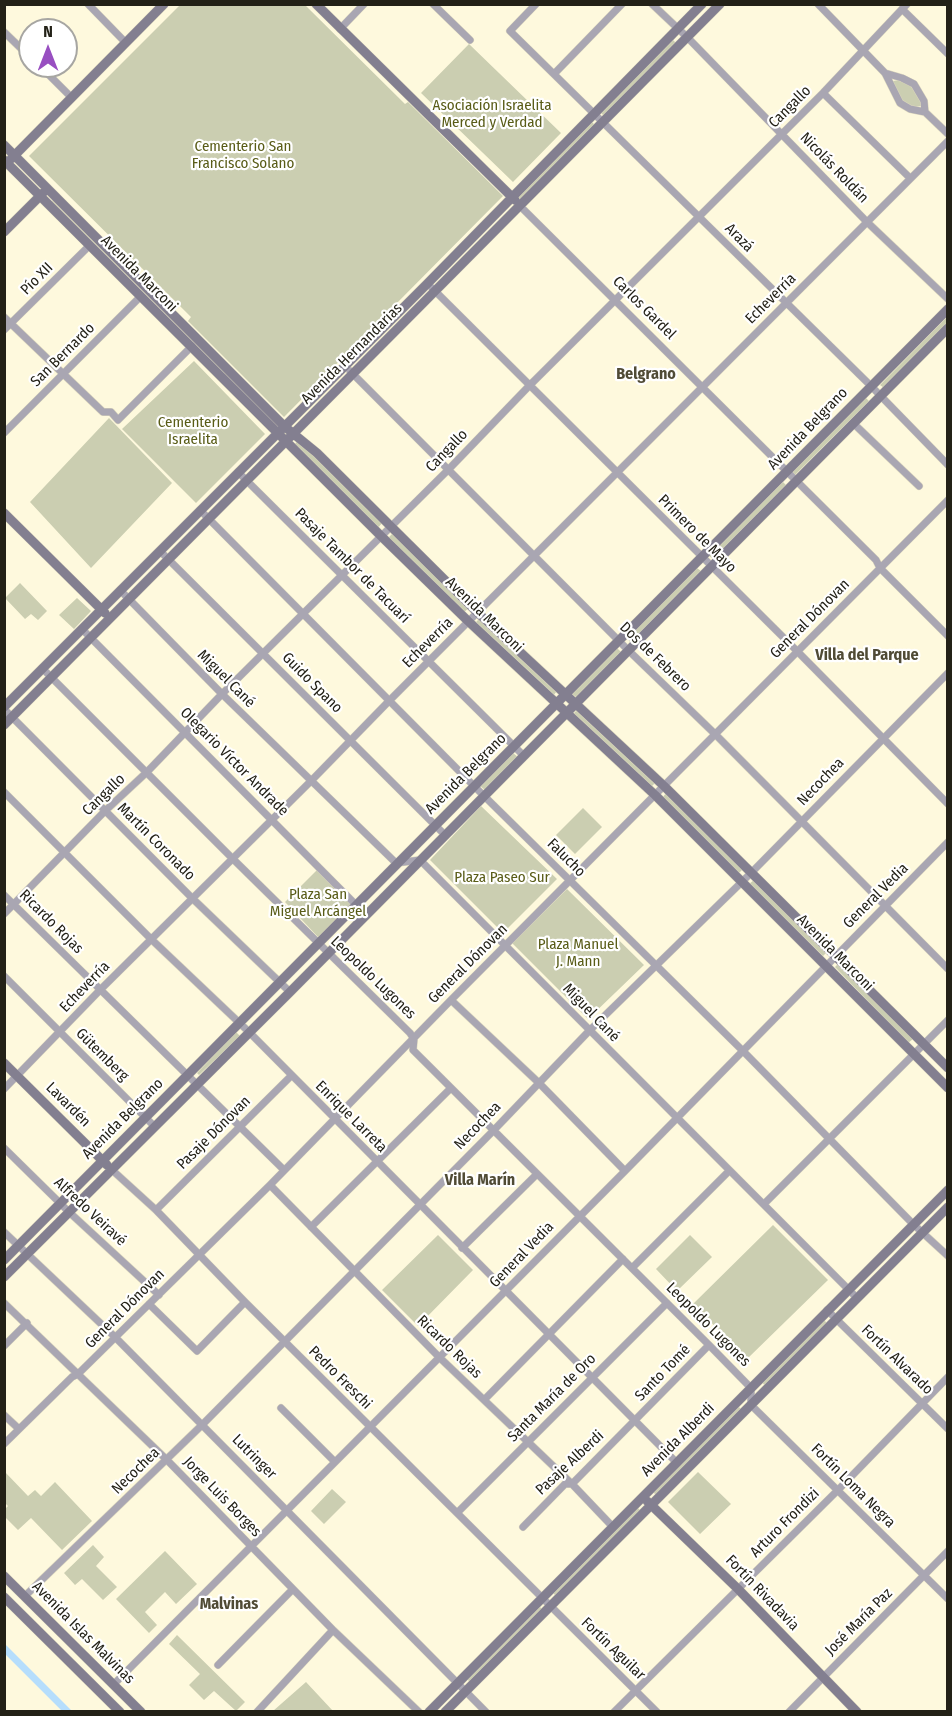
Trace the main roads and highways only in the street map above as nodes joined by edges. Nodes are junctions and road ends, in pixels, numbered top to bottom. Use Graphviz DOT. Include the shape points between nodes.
graph roads {
  1 [pos="164,4"];
  2 [pos="316,4"];
  3 [pos="702,4"];
  4 [pos="720,4"];
  5 [pos="4,145"];
  6 [pos="15,155"];
  7 [pos="6,162"];
  8 [pos="48,188"];
  9 [pos="511,196"];
  10 [pos="40,197"];
  11 [pos="520,206"];
  12 [pos="4,232"];
  13 [pos="948,309"];
  14 [pos="948,328"];
  15 [pos="284,426"];
  16 [pos="296,433"];
  17 [pos="278,434"];
  18 [pos="286,442"];
  19 [pos="4,513"];
  20 [pos="101,610"];
  21 [pos="110,619"];
  22 [pos="566,696"];
  23 [pos="575,704"];
  24 [pos="556,705"];
  25 [pos="4,708"];
  26 [pos="566,713"];
  27 [pos="4,725"];
  28 [pos="4,1063"];
  29 [pos="948,1068"];
  30 [pos="948,1088"];
  31 [pos="103,1161"];
  32 [pos="111,1169"];
  33 [pos="948,1190"];
  34 [pos="948,1207"];
  35 [pos="4,1260"];
  36 [pos="4,1277"];
  37 [pos="643,1497"];
  38 [pos="652,1505"];
  39 [pos="4,1576"];
  40 [pos="4,1597"];
  41 [pos="120,1712"];
  42 [pos="141,1712"];
  43 [pos="429,1712"];
  44 [pos="445,1712"];
  45 [pos="857,1712"];
  1 -- 6 [label="main road"];
  2 -- 9 [label="main road, Carlos Gardel"];
  3 -- 9 [label="main road, Avenida Hernandarias"];
  4 -- 11 [label="main road, Avenida Hernandarias"];
  5 -- 6 [label="main road, Avenida Marconi"];
  6 -- 7 [label="main road"];
  6 -- 8 [label="main road, Avenida Marconi"];
  7 -- 10 [label="main road, Avenida Marconi"];
  8 -- 10 [label="main road"];
  8 -- 15 [label="main road, Avenida Marconi"];
  9 -- 11 [label="main road, Carlos Gardel"];
  9 -- 15 [label="main road, Avenida Hernandarias"];
  10 -- 12 [label="main road"];
  10 -- 17 [label="main road, Avenida Marconi"];
  11 -- 16 [label="main road, Avenida Hernandarias"];
  13 -- 22 [label="main road, Avenida Belgrano"];
  14 -- 23 [label="main road, Avenida Belgrano"];
  15 -- 16 [label="main road, Avenida Marconi"];
  15 -- 17 [label="main road, Avenida Hernandarias"];
  16 -- 18 [label="main road, Avenida Hernandarias"];
  16 -- 22 [label="main road, Avenida Marconi"];
  17 -- 18 [label="main road, Avenida Marconi"];
  17 -- 20 [label="main road, Avenida Hernandarias"];
  18 -- 21 [label="main road, Avenida Hernandarias"];
  18 -- 24 [label="main road, Avenida Marconi"];
  19 -- 20 [label="main road"];
  20 -- 21 [label="main road"];
  20 -- 25 [label="main road, Avenida Hernandarias"];
  21 -- 27 [label="main road, Avenida Hernandarias"];
  22 -- 23 [label="main road, Avenida Marconi"];
  22 -- 24 [label="main road, Avenida Belgrano"];
  23 -- 26 [label="main road, Avenida Belgrano"];
  23 -- 29 [label="main road, Avenida Marconi" via="664,786"];
  24 -- 26 [label="main road, Avenida Marconi"];
  24 -- 31 [label="main road, Avenida Belgrano"];
  26 -- 30 [label="main road, Avenida Marconi" via="655,795"];
  26 -- 32 [label="main road, Avenida Belgrano"];
  28 -- 31 [label="main road, Lavardén"];
  31 -- 32 [label="main road, Lavardén"];
  31 -- 35 [label="main road, Avenida Belgrano"];
  32 -- 36 [label="main road, Avenida Belgrano"];
  33 -- 37 [label="main road, Avenida Alberdi"];
  34 -- 38 [label="main road, Avenida Alberdi"];
  37 -- 38 [label="main road, Fortín Rivadavia"];
  37 -- 43 [label="main road, Avenida Alberdi"];
  38 -- 44 [label="main road, Avenida Alberdi"];
  38 -- 45 [label="main road, Fortín Rivadavia"];
  39 -- 42 [label="main road, Avenida Islas Malvinas"];
  40 -- 41 [label="main road, Avenida Islas Malvinas"];
}
